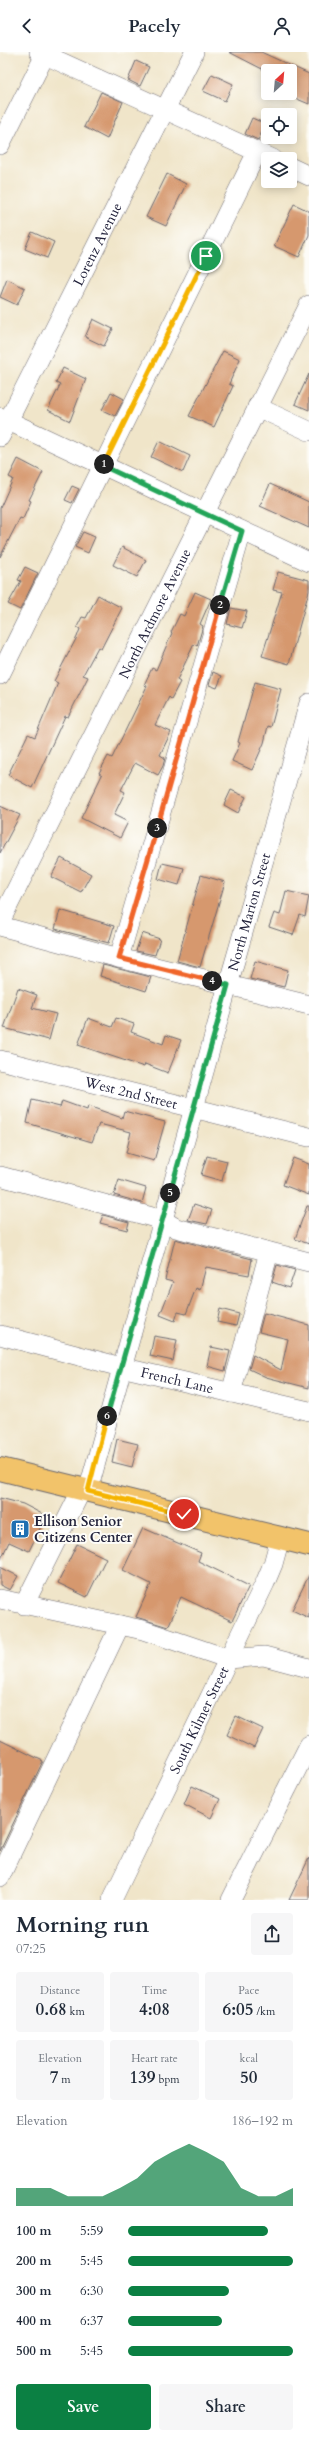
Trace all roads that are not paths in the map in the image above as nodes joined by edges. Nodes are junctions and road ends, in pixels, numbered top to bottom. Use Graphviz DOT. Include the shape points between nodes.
graph roads {
  1 [pos="194,52"];
  2 [pos="42,53"];
  3 [pos="164,110"];
  4 [pos="0,145"];
  5 [pos="261,153"];
  6 [pos="261,163"];
  7 [pos="297,170"];
  8 [pos="309,176"];
  9 [pos="309,305"];
  10 [pos="258,407"];
  11 [pos="3,425"];
  12 [pos="309,431"];
  13 [pos="103,466"];
  14 [pos="204,513"];
  15 [pos="242,531"];
  16 [pos="309,562"];
  17 [pos="0,675"];
  18 [pos="309,703"];
  19 [pos="0,922"];
  20 [pos="0,926"];
  21 [pos="119,958"];
  22 [pos="228,985"];
  23 [pos="309,1005"];
  24 [pos="0,1060"];
  25 [pos="194,1108"];
  26 [pos="309,1137"];
  27 [pos="0,1176"];
  28 [pos="163,1220"];
  29 [pos="269,1252"];
  30 [pos="309,1262"];
  31 [pos="0,1335"];
  32 [pos="121,1367"];
  33 [pos="231,1393"];
  34 [pos="309,1411"];
  35 [pos="0,1469"];
  36 [pos="85,1490"];
  37 [pos="280,1538"];
  38 [pos="309,1545"];
  39 [pos="0,1599"];
  40 [pos="24,1605"];
  41 [pos="120,1625"];
  42 [pos="229,1659"];
  43 [pos="309,1668"];
  44 [pos="309,1745"];
  45 [pos="0,1877"];
  46 [pos="112,1900"];
  47 [pos="231,1900"];
  1 -- 3 [label="street, Lorenz Avenue"];
  2 -- 3 [label="street"];
  2 -- 4 [label="street"];
  3 -- 5 [label="street"];
  3 -- 11 [label="street, Lorenz Avenue"];
  6 -- 13 [label="street"];
  7 -- 8 [label="street"];
  9 -- 10 [label="street, North Ardmore Avenue"];
  10 -- 12 [label="street"];
  10 -- 14 [label="street, North Ardmore Avenue"];
  11 -- 13 [label="street"];
  13 -- 14 [label="street"];
  13 -- 17 [label="street"];
  14 -- 15 [label="street"];
  14 -- 19 [label="street, North Ardmore Avenue"];
  15 -- 16 [label="street"];
  15 -- 21 [label="street"];
  18 -- 22 [label="street, North Marion Street"];
  20 -- 21 [label="street"];
  21 -- 22 [label="street"];
  22 -- 23 [label="street"];
  22 -- 25 [label="street, North Marion Street"];
  24 -- 25 [label="street, West 2nd Street"];
  25 -- 26 [label="street, West 2nd Street"];
  25 -- 28 [label="street, North Marion Street"];
  27 -- 28 [label="street"];
  28 -- 29 [label="street" via="176,1228"];
  28 -- 32 [label="street, North Marion Street"];
  29 -- 30 [label="street"];
  29 -- 33 [label="street"];
  31 -- 32 [label="street, French Lane"];
  32 -- 33 [label="street, French Lane"];
  32 -- 36 [label="street, North Marion Street"];
  33 -- 34 [label="street, French Lane"];
  35 -- 36 [label="main road"];
  36 -- 37 [label="main road"];
  36 -- 40 [label="street, North Marion Street"];
  37 -- 38 [label="main road"];
  37 -- 42 [label="street, South Kilmer Street" via="268,1576"];
  39 -- 40 [label="street"];
  40 -- 41 [label="street"];
  41 -- 42 [label="street" via="143,1630"];
  41 -- 45 [label="street"];
  42 -- 43 [label="street" via="264,1656"];
  42 -- 46 [label="street, South Kilmer Street"];
  44 -- 47 [label="street"];
}
